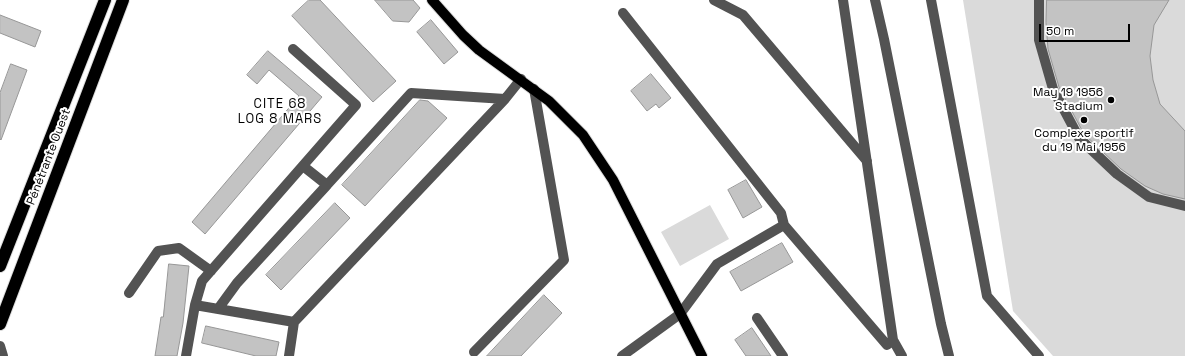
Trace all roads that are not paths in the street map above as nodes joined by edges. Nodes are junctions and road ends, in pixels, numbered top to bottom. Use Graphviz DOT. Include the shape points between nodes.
graph roads {
  1 [pos="128,0"];
  2 [pos="432,0"];
  3 [pos="714,0"];
  4 [pos="843,0"];
  5 [pos="875,0"];
  6 [pos="931,0"];
  7 [pos="1039,0"];
  8 [pos="102,4"];
  9 [pos="121,5"];
  10 [pos="623,13"];
  11 [pos="293,49"];
  12 [pos="521,79"];
  13 [pos="534,89"];
  14 [pos="505,100"];
  15 [pos="867,161"];
  16 [pos="303,166"];
  17 [pos="327,185"];
  18 [pos="1185,206"];
  19 [pos="784,226"];
  20 [pos="0,266"];
  21 [pos="211,270"];
  22 [pos="129,293"];
  23 [pos="195,304"];
  24 [pos="218,308"];
  25 [pos="680,314"];
  26 [pos="757,318"];
  27 [pos="294,322"];
  28 [pos="0,324"];
  29 [pos="894,340"];
  30 [pos="0,346"];
  31 [pos="474,352"];
  32 [pos="3,356"];
  33 [pos="186,356"];
  34 [pos="289,356"];
  35 [pos="622,356"];
  36 [pos="702,356"];
  37 [pos="783,356"];
  38 [pos="902,356"];
  39 [pos="949,356"];
  40 [pos="1039,356"];
  1 -- 9 [label="highway, Pénétrante Ouest"];
  2 -- 12 [label="main road" via="479,50"];
  3 -- 15 [label="street" via="743,15"];
  4 -- 15 [label="street"];
  5 -- 39 [label="street"];
  6 -- 40 [label="street" via="987,296"];
  7 -- 18 [label="street" via="1039,40 1053,89 1078,138 1117,174 1149,197"];
  8 -- 20 [label="highway, Pénétrante Ouest"];
  9 -- 28 [label="highway, Pénétrante Ouest"];
  10 -- 19 [label="street" via="781,213"];
  11 -- 16 [label="street" via="356,105"];
  12 -- 13 [label="main road"];
  12 -- 14 [label="street"];
  13 -- 25 [label="main road" via="583,135 597,155 613,180"];
  13 -- 31 [label="street" via="564,260"];
  14 -- 17 [label="street" via="411,93"];
  14 -- 27 [label="street"];
  15 -- 29 [label="street"];
  16 -- 17 [label="street"];
  16 -- 21 [label="street"];
  17 -- 24 [label="street" via="237,283"];
  19 -- 25 [label="street" via="717,264"];
  19 -- 29 [label="street" via="887,345"];
  21 -- 22 [label="street" via="179,248 158,251"];
  21 -- 23 [label="street" via="202,281"];
  23 -- 24 [label="street"];
  23 -- 33 [label="street"];
  24 -- 27 [label="street"];
  25 -- 35 [label="street"];
  25 -- 36 [label="main road"];
  26 -- 37 [label="street"];
  27 -- 34 [label="street"];
  29 -- 38 [label="street"];
  30 -- 32 [label="street"];
}
